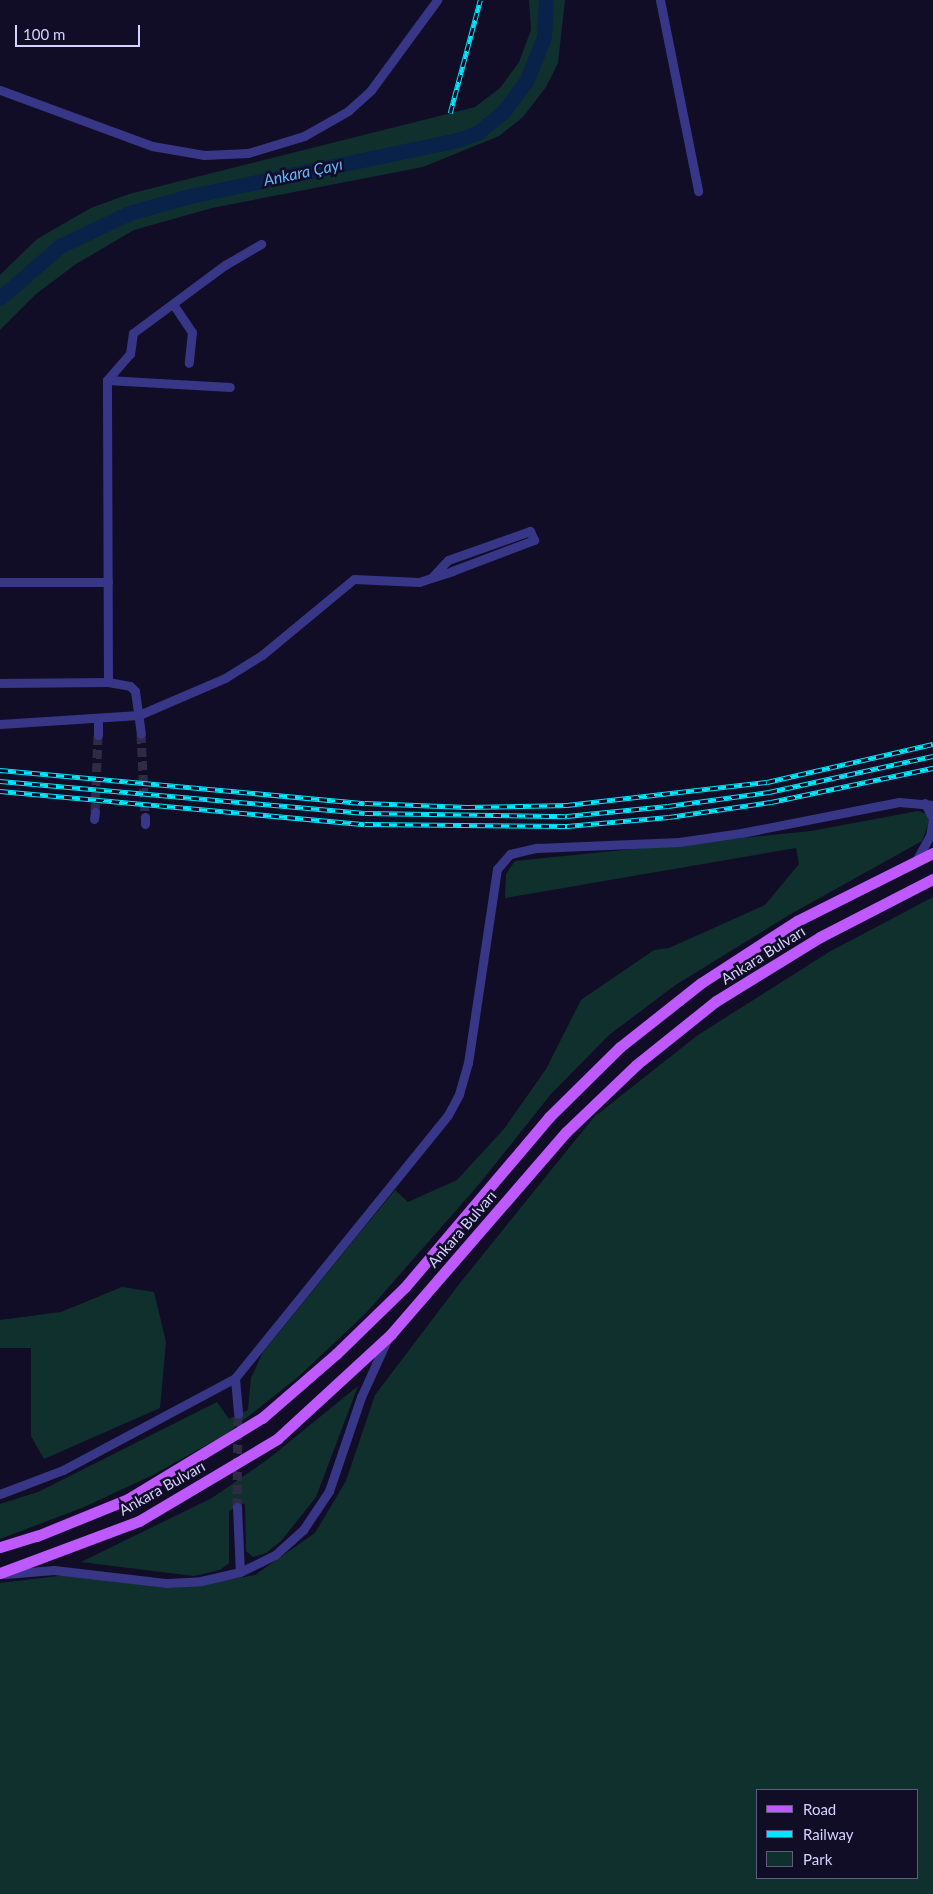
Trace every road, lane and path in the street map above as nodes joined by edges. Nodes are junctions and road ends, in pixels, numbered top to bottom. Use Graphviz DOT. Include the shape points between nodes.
graph roads {
  1 [pos="437,0"];
  2 [pos="660,0"];
  3 [pos="0,90"];
  4 [pos="698,191"];
  5 [pos="260,244"];
  6 [pos="173,304"];
  7 [pos="189,363"];
  8 [pos="107,380"];
  9 [pos="230,387"];
  10 [pos="432,578"];
  11 [pos="0,582"];
  12 [pos="108,582"];
  13 [pos="108,682"];
  14 [pos="0,683"];
  15 [pos="139,714"];
  16 [pos="98,719"];
  17 [pos="0,724"];
  18 [pos="141,734"];
  19 [pos="98,735"];
  20 [pos="929,804"];
  21 [pos="933,853"];
  22 [pos="918,859"];
  23 [pos="933,879"];
  24 [pos="391,1334"];
  25 [pos="235,1378"];
  26 [pos="238,1414"];
  27 [pos="0,1494"];
  28 [pos="237,1506"];
  29 [pos="0,1547"];
  30 [pos="240,1572"];
  31 [pos="0,1574"];
  1 -- 3 [label="street" via="371,90 348,111 304,136 248,153 204,155 152,146"];
  2 -- 4 [label="street"];
  5 -- 6 [label="street" via="225,265"];
  6 -- 7 [label="street" via="192,332"];
  6 -- 8 [label="street" via="134,333 130,354"];
  8 -- 9 [label="street"];
  8 -- 12 [label="street"];
  10 -- 10 [label="street" via="448,560 530,531 534,540"];
  10 -- 15 [label="street" via="396,583 373,578 354,579 262,655 201,689"];
  11 -- 12 [label="street"];
  12 -- 13 [label="street"];
  13 -- 14 [label="street"];
  13 -- 15 [label="street" via="130,686 135,691"];
  15 -- 16 [label="street"];
  15 -- 18 [label="street"];
  16 -- 17 [label="street"];
  16 -- 19 [label="street"];
  20 -- 22 [label="street" via="933,819 930,836"];
  20 -- 25 [label="street" via="899,802 679,842 537,848 510,854 497,869 468,1063 459,1094 448,1115"];
  21 -- 22 [label="main road, Ankara Bulvarı"];
  22 -- 29 [label="main road, Ankara Bulvarı" via="789,926 701,983 620,1047 548,1117 405,1287 336,1354 262,1418 128,1499 38,1536"];
  23 -- 24 [label="main road, Ankara Bulvarı" via="820,937 716,1001 636,1065 566,1132"];
  24 -- 30 [label="street" via="361,1397 329,1491 303,1530 275,1555"];
  24 -- 31 [label="main road, Ankara Bulvarı" via="277,1439 139,1521"];
  25 -- 26 [label="street"];
  25 -- 27 [label="street" via="63,1470"];
  28 -- 30 [label="street"];
  30 -- 31 [label="street" via="201,1581 167,1583 54,1570"];
}
